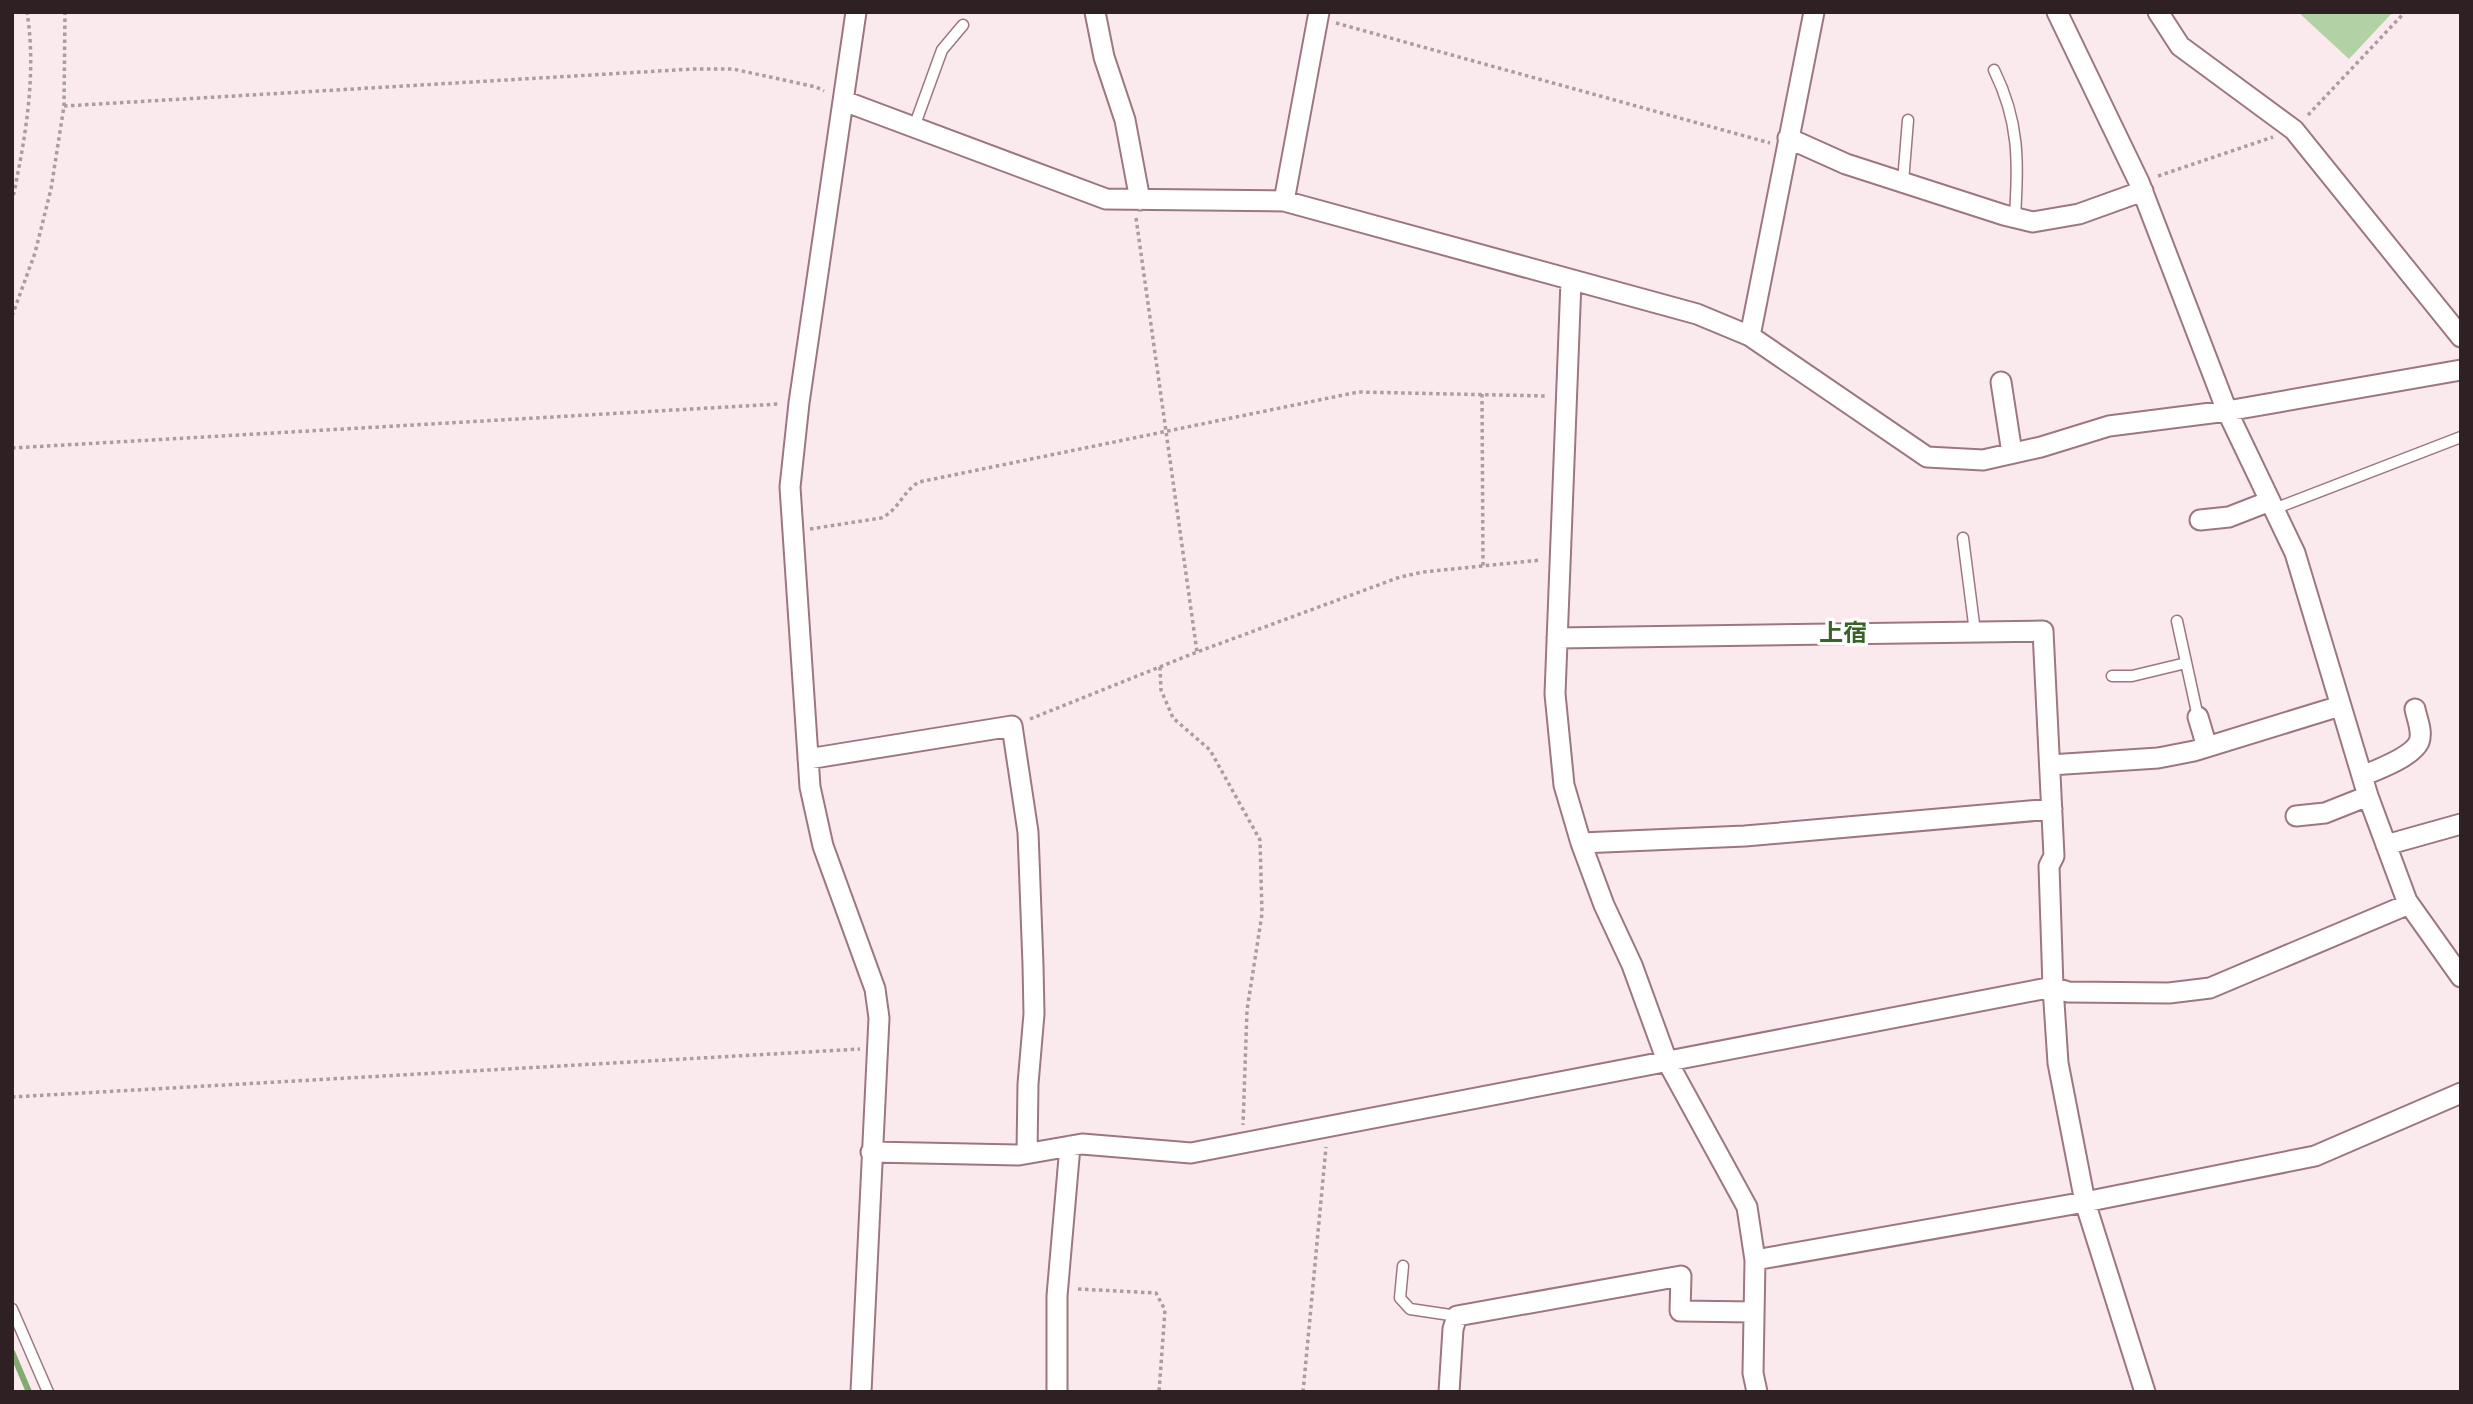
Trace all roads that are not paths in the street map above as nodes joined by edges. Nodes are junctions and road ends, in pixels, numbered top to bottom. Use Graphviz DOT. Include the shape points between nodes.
graph roads {
  1 [pos="856,12"];
  2 [pos="1095,12"];
  3 [pos="1814,12"];
  4 [pos="2057,12"];
  5 [pos="2158,12"];
  6 [pos="1318,15"];
  7 [pos="963,25"];
  8 [pos="1994,70"];
  9 [pos="844,101"];
  10 [pos="1908,120"];
  11 [pos="914,127"];
  12 [pos="1787,143"];
  13 [pos="1903,182"];
  14 [pos="2141,187"];
  15 [pos="1136,199"];
  16 [pos="1284,201"];
  17 [pos="2015,218"];
  18 [pos="1571,281"];
  19 [pos="1750,336"];
  20 [pos="2461,337"];
  21 [pos="2461,370"];
  22 [pos="2001,382"];
  23 [pos="2227,411"];
  24 [pos="2461,437"];
  25 [pos="2012,453"];
  26 [pos="2272,505"];
  27 [pos="2200,520"];
  28 [pos="1964,538"];
  29 [pos="2177,621"];
  30 [pos="1975,632"];
  31 [pos="1557,638"];
  32 [pos="2186,663"];
  33 [pos="2112,676"];
  34 [pos="2340,706"];
  35 [pos="2415,709"];
  36 [pos="2198,717"];
  37 [pos="2207,747"];
  38 [pos="808,759"];
  39 [pos="2050,765"];
  40 [pos="2362,776"];
  41 [pos="2368,796"];
  42 [pos="2052,809"];
  43 [pos="2296,817"];
  44 [pos="2461,824"];
  45 [pos="1581,843"];
  46 [pos="2386,845"];
  47 [pos="2409,904"];
  48 [pos="2461,977"];
  49 [pos="2053,987"];
  50 [pos="1667,1061"];
  51 [pos="2461,1093"];
  52 [pos="1070,1146"];
  53 [pos="871,1152"];
  54 [pos="1027,1153"];
  55 [pos="2085,1202"];
  56 [pos="1755,1260"];
  57 [pos="1402,1266"];
  58 [pos="12,1309"];
  59 [pos="1754,1312"];
  60 [pos="1457,1317"];
  61 [pos="48,1392"];
  62 [pos="861,1392"];
  63 [pos="1057,1392"];
  64 [pos="1449,1392"];
  65 [pos="1757,1392"];
  66 [pos="2145,1392"];
  1 -- 9 [label="street"];
  2 -- 15 [label="street" via="1125,120"];
  3 -- 12 [label="street"];
  4 -- 14 [label="street"];
  5 -- 20 [label="street" via="2180,46 2294,130"];
  6 -- 16 [label="street"];
  7 -- 11 [label="lane" via="942,50"];
  8 -- 17 [label="lane" via="2006,95 2015,139"];
  9 -- 11 [label="street"];
  9 -- 38 [label="street" via="790,487"];
  10 -- 13 [label="lane"];
  11 -- 15 [label="street" via="1107,199"];
  12 -- 13 [label="street"];
  12 -- 19 [label="street"];
  13 -- 17 [label="street"];
  14 -- 17 [label="street" via="2079,214 2033,222"];
  14 -- 23 [label="street"];
  15 -- 16 [label="street"];
  16 -- 18 [label="street"];
  18 -- 19 [label="street" via="1697,314"];
  18 -- 31 [label="street"];
  19 -- 25 [label="street" via="1927,457 1983,460"];
  21 -- 23 [label="street"];
  22 -- 25 [label="street"];
  23 -- 25 [label="street" via="2109,426"];
  23 -- 26 [label="street"];
  24 -- 26 [label="lane"];
  26 -- 27 [label="street"];
  26 -- 34 [label="street" via="2295,553"];
  28 -- 30 [label="lane"];
  29 -- 32 [label="lane"];
  30 -- 31 [label="street"];
  30 -- 39 [label="street" via="2043,631"];
  31 -- 45 [label="street" via="1555,694 1564,785"];
  32 -- 33 [label="lane"];
  32 -- 36 [label="lane"];
  34 -- 37 [label="street"];
  34 -- 40 [label="street"];
  35 -- 40 [label="street" via="2420,729 2415,747"];
  36 -- 37 [label="street"];
  37 -- 39 [label="street" via="2158,758"];
  38 -- 53 [label="street" via="823,846 875,989 879,1047"];
  38 -- 54 [label="street" via="1012,726 1028,832 1034,965"];
  39 -- 42 [label="street"];
  40 -- 41 [label="street"];
  41 -- 43 [label="street" via="2325,813"];
  41 -- 46 [label="street"];
  42 -- 45 [label="street" via="1745,836"];
  42 -- 49 [label="street"];
  44 -- 46 [label="street"];
  45 -- 50 [label="street"];
  46 -- 47 [label="street"];
  47 -- 48 [label="street"];
  47 -- 49 [label="street" via="2210,989 2106,993"];
  49 -- 50 [label="street"];
  49 -- 55 [label="street" via="2058,1063"];
  50 -- 52 [label="street" via="1191,1153"];
  50 -- 56 [label="street" via="1746,1208"];
  51 -- 55 [label="street" via="2315,1156"];
  52 -- 54 [label="street"];
  52 -- 63 [label="street" via="1058,1288"];
  53 -- 54 [label="street"];
  53 -- 62 [label="street"];
  55 -- 56 [label="street"];
  55 -- 66 [label="street"];
  56 -- 59 [label="street"];
  57 -- 60 [label="lane" via="1400,1298 1410,1309"];
  58 -- 61 [label="lane"];
  59 -- 60 [label="street" via="1680,1311 1681,1276"];
  59 -- 65 [label="street"];
  60 -- 64 [label="street"];
}
